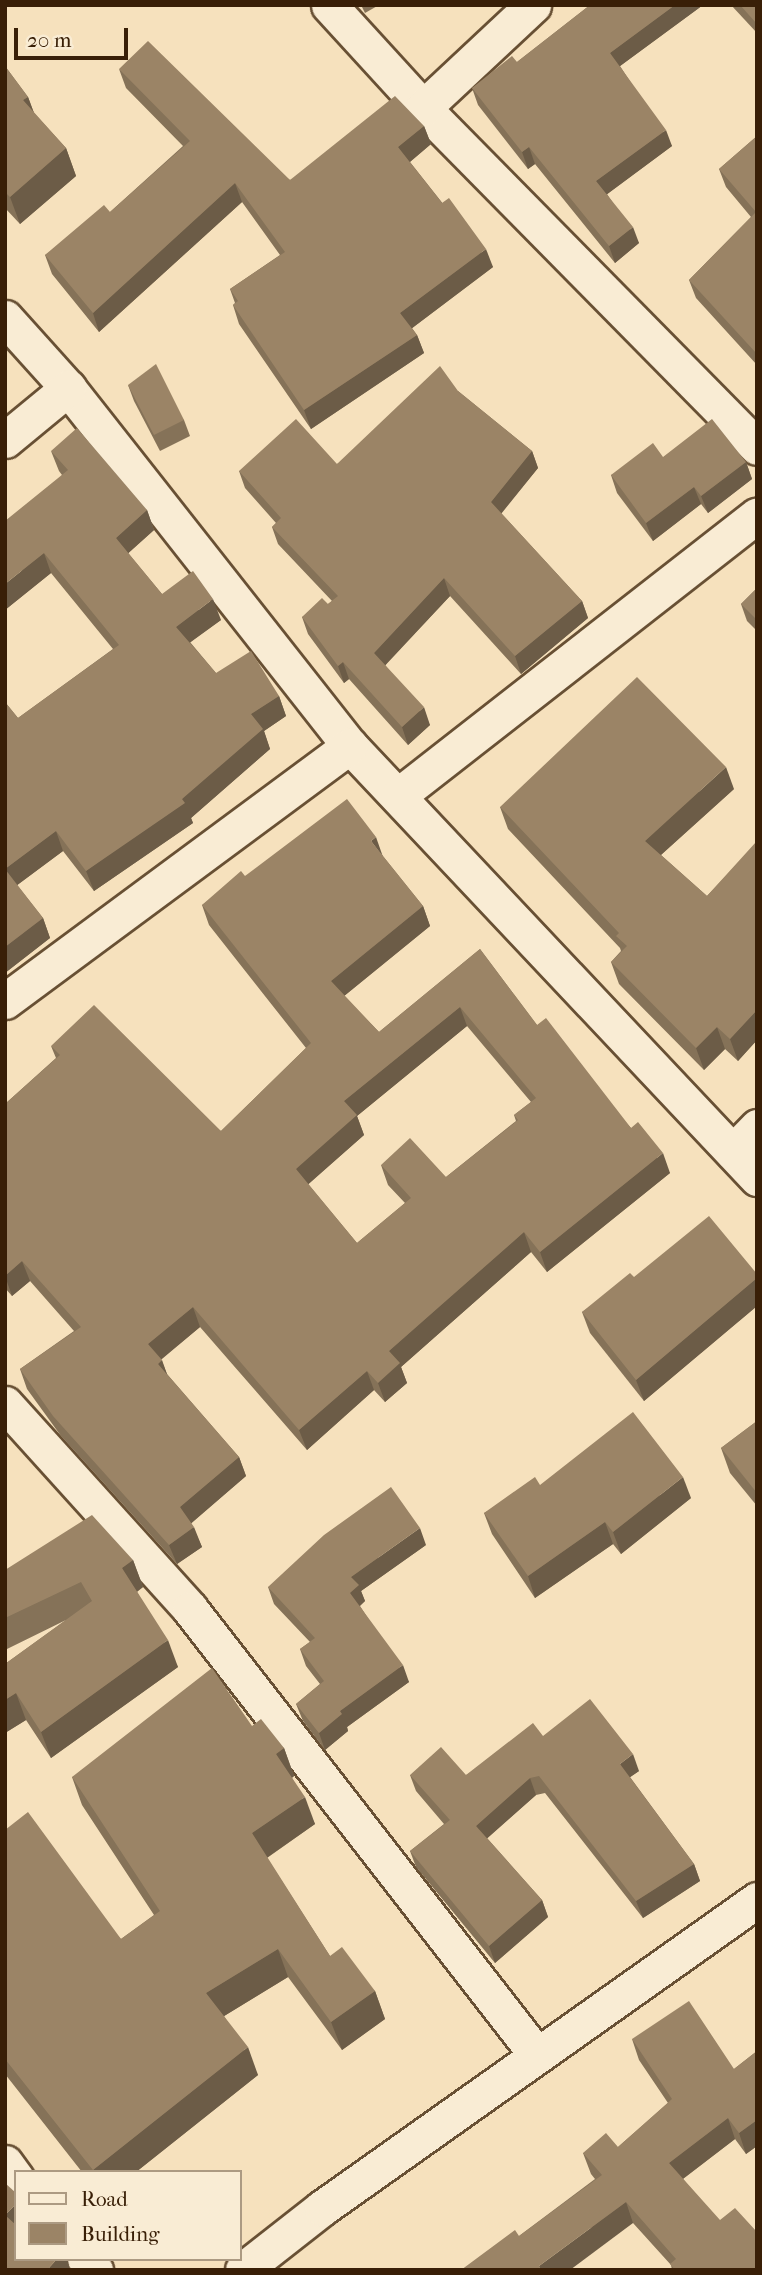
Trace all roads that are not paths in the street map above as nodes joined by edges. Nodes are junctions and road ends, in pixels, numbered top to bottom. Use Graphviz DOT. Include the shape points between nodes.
graph roads {
  1 [pos="329,5"];
  2 [pos="533,5"];
  3 [pos="423,108"];
  4 [pos="5,318"];
  5 [pos="68,388"];
  6 [pos="5,440"];
  7 [pos="757,447"];
  8 [pos="757,515"];
  9 [pos="350,746"];
  10 [pos="399,795"];
  11 [pos="5,1001"];
  12 [pos="757,1127"];
  13 [pos="733,1152"];
  14 [pos="757,1178"];
  15 [pos="5,1404"];
  16 [pos="757,1900"];
  17 [pos="537,2054"];
  18 [pos="243,2270"];
  1 -- 3 [label="street"];
  2 -- 3 [label="street"];
  3 -- 7 [label="street"];
  4 -- 5 [label="street"];
  5 -- 6 [label="street"];
  5 -- 9 [label="street"];
  8 -- 10 [label="street"];
  9 -- 10 [label="street"];
  9 -- 11 [label="street"];
  10 -- 13 [label="street"];
  12 -- 13 [label="street"];
  13 -- 14 [label="street"];
  15 -- 17 [label="street" via="191,1609"];
  16 -- 17 [label="street"];
  17 -- 18 [label="street"];
}
